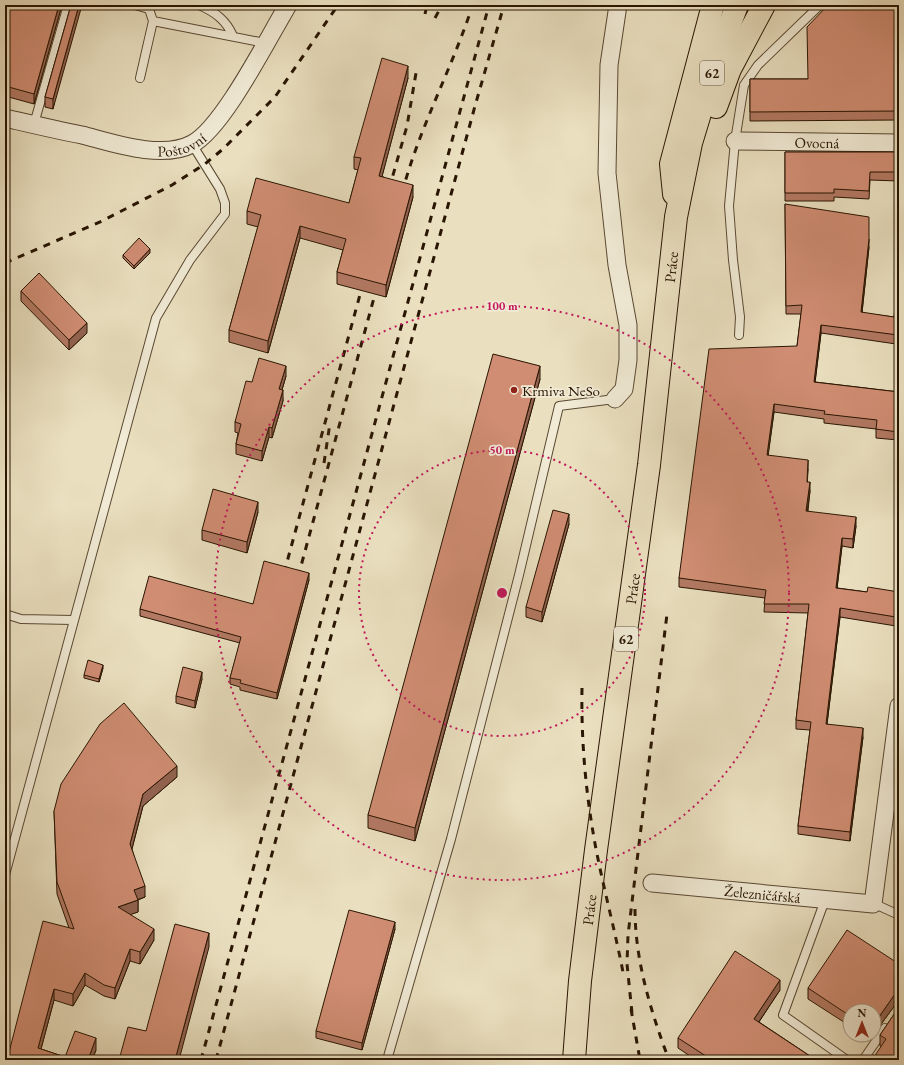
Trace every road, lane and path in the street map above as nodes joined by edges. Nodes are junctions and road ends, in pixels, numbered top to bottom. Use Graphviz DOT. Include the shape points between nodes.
graph roads {
  1 [pos="68,5"];
  2 [pos="199,5"];
  3 [pos="288,5"];
  4 [pos="618,5"];
  5 [pos="713,5"];
  6 [pos="737,5"];
  7 [pos="764,5"];
  8 [pos="820,5"];
  9 [pos="141,6"];
  10 [pos="153,21"];
  11 [pos="233,36"];
  12 [pos="265,42"];
  13 [pos="140,78"];
  14 [pos="5,118"];
  15 [pos="34,124"];
  16 [pos="735,142"];
  17 [pos="692,143"];
  18 [pos="899,143"];
  19 [pos="192,144"];
  20 [pos="676,217"];
  21 [pos="739,335"];
  22 [pos="615,399"];
  23 [pos="5,614"];
  24 [pos="73,620"];
  25 [pos="899,706"];
  26 [pos="5,875"];
  27 [pos="652,883"];
  28 [pos="825,900"];
  29 [pos="875,905"];
  30 [pos="899,915"];
  31 [pos="890,1021"];
  32 [pos="387,1060"];
  33 [pos="574,1060"];
  34 [pos="847,1060"];
  35 [pos="863,1060"];
  1 -- 15 [label="lane"];
  2 -- 11 [label="lane" via="213,11 228,24"];
  3 -- 12 [label="street, Poštovní"];
  4 -- 22 [label="street" via="610,65 608,173 617,265 628,325 628,360 624,389"];
  5 -- 20 [label="main road" via="671,164"];
  6 -- 17 [label="main road, 62" via="714,67"];
  7 -- 17 [label="main road" via="730,69 712,118"];
  8 -- 16 [label="lane" via="758,65 744,85"];
  9 -- 10 [label="lane" via="149,9"];
  10 -- 11 [label="lane"];
  10 -- 13 [label="lane"];
  11 -- 12 [label="lane"];
  12 -- 19 [label="street, Poštovní" via="226,110 204,135"];
  14 -- 15 [label="street, Poštovní"];
  15 -- 19 [label="street, Poštovní" via="141,149 173,150"];
  16 -- 18 [label="street, Ovocná"];
  16 -- 21 [label="lane" via="729,206 740,317"];
  17 -- 20 [label="main road, Práce / 62"];
  19 -- 24 [label="lane" via="220,189 225,203 225,214 190,260 156,318"];
  20 -- 33 [label="main road, Práce / 62" via="649,464 580,981"];
  22 -- 32 [label="lane" via="559,406 519,575 451,839"];
  23 -- 24 [label="lane" via="21,619"];
  24 -- 26 [label="lane"];
  25 -- 29 [label="street"];
  27 -- 28 [label="street, Železničářská"];
  28 -- 29 [label="street, Železničářská"];
  28 -- 34 [label="lane" via="783,1015"];
  29 -- 30 [label="lane"];
  31 -- 35 [label="lane"];
}
